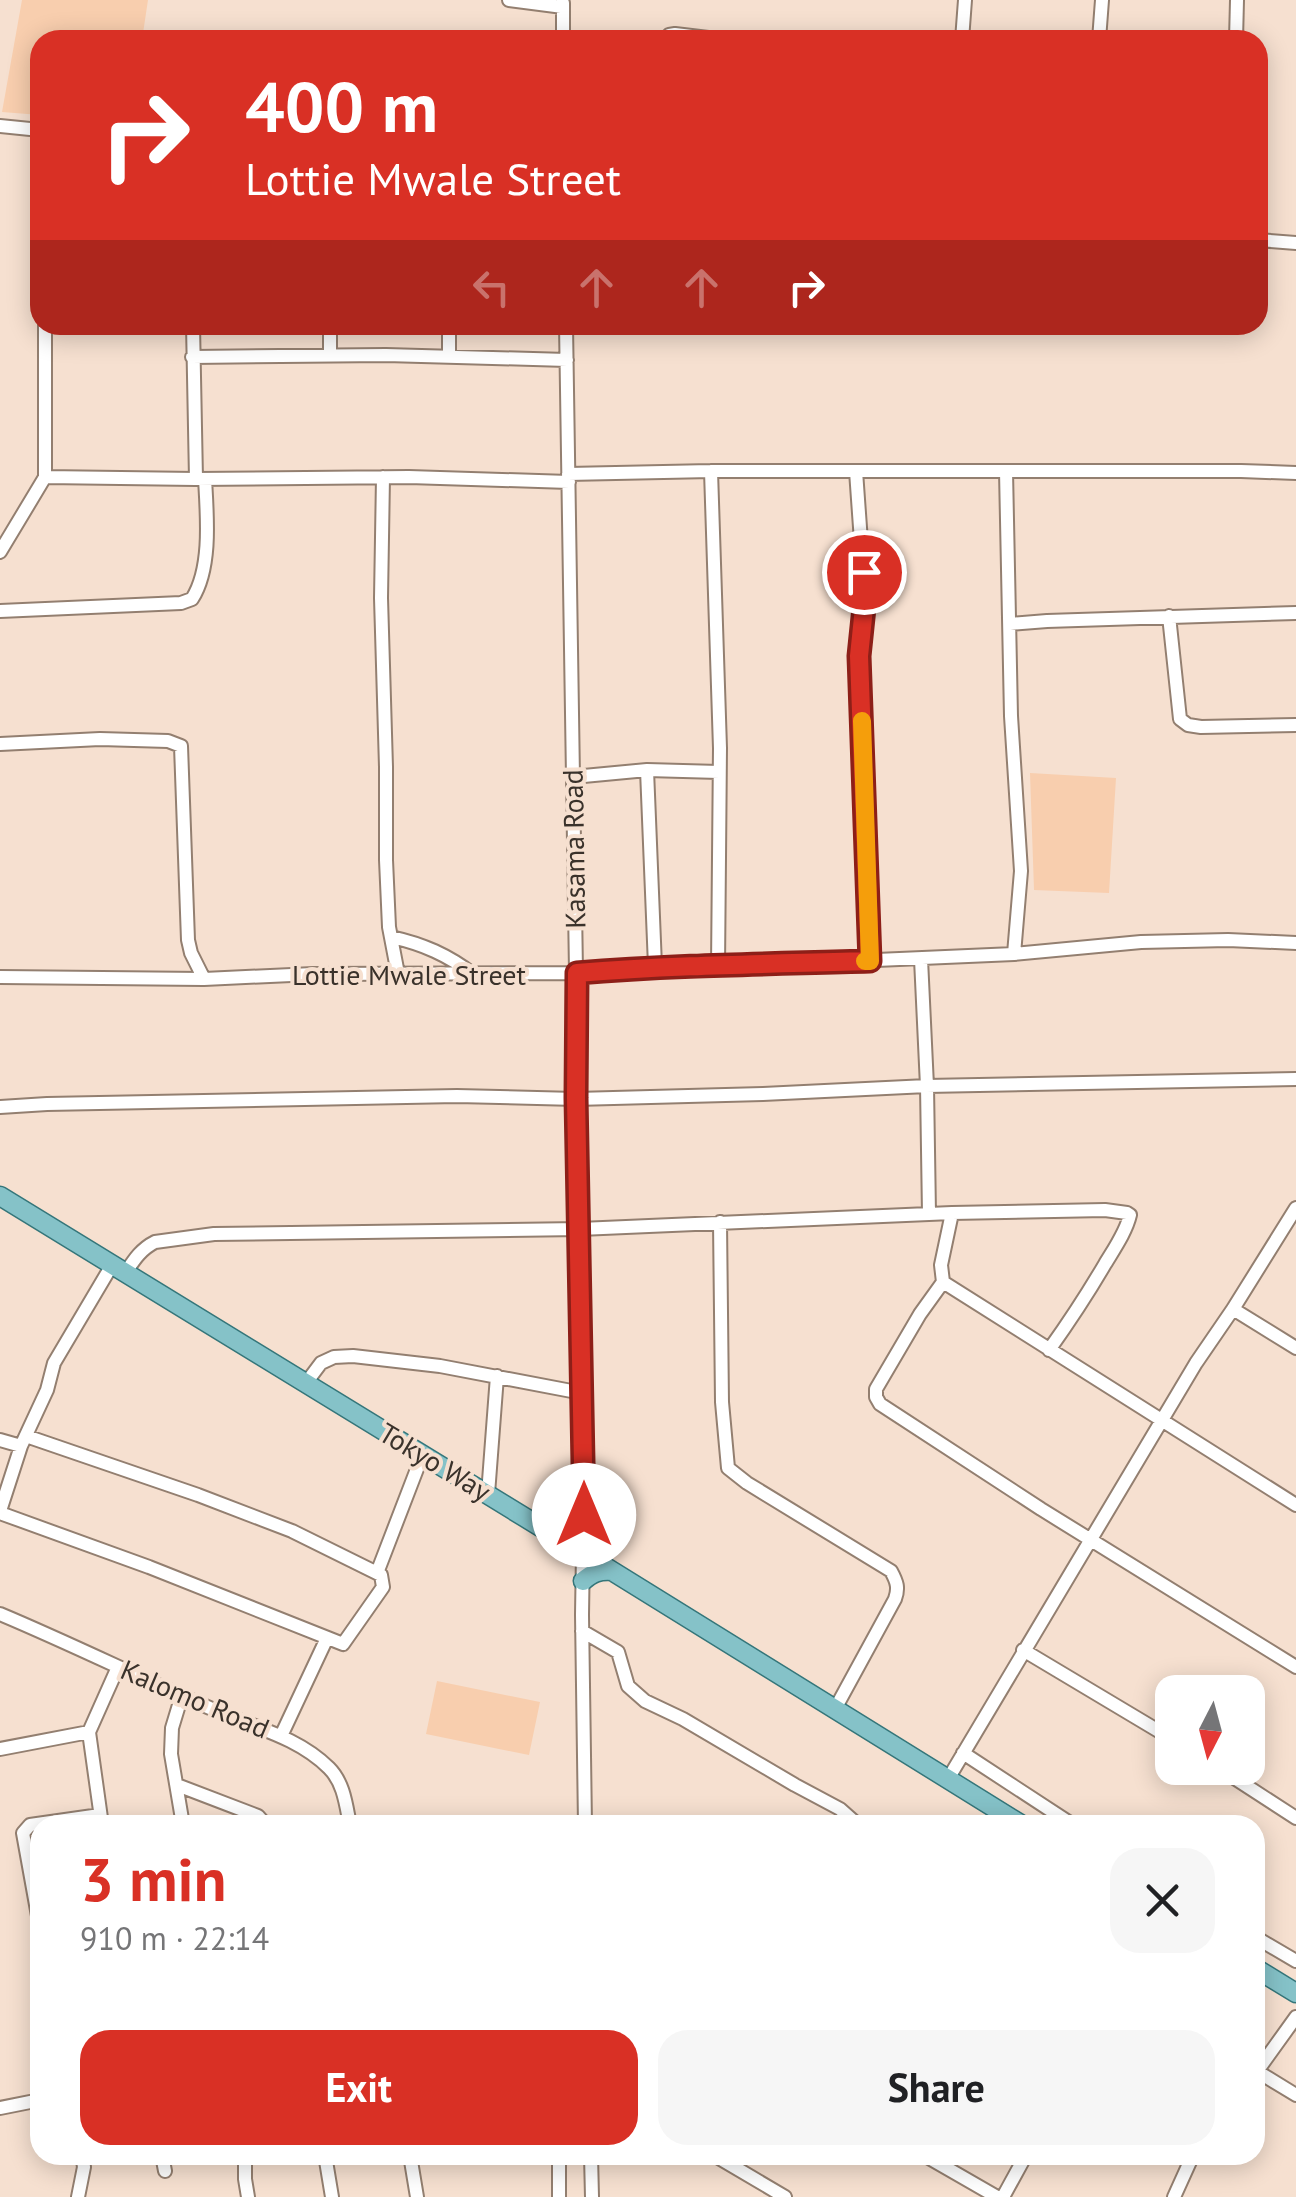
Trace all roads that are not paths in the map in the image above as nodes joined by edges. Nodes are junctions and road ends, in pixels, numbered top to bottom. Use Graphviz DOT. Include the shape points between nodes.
graph roads {
  1 [pos="508,0"];
  2 [pos="965,0"];
  3 [pos="1102,0"];
  4 [pos="1237,0"];
  5 [pos="563,3"];
  6 [pos="564,30"];
  7 [pos="963,30"];
  8 [pos="1100,30"];
  9 [pos="1236,30"];
  10 [pos="0,126"];
  11 [pos="30,129"];
  12 [pos="1268,241"];
  13 [pos="1296,243"];
  14 [pos="45,335"];
  15 [pos="193,335"];
  16 [pos="330,335"];
  17 [pos="449,335"];
  18 [pos="566,335"];
  19 [pos="330,355"];
  20 [pos="449,356"];
  21 [pos="192,357"];
  22 [pos="567,360"];
  23 [pos="711,471"];
  24 [pos="856,471"];
  25 [pos="1006,471"];
  26 [pos="1296,473"];
  27 [pos="45,477"];
  28 [pos="384,477"];
  29 [pos="568,478"];
  30 [pos="200,479"];
  31 [pos="0,552"];
  32 [pos="0,611"];
  33 [pos="1296,613"];
  34 [pos="1169,616"];
  35 [pos="1010,624"];
  36 [pos="1296,725"];
  37 [pos="0,744"];
  38 [pos="648,770"];
  39 [pos="719,772"];
  40 [pos="572,777"];
  41 [pos="391,937"];
  42 [pos="1296,943"];
  43 [pos="1014,954"];
  44 [pos="921,959"];
  45 [pos="870,961"];
  46 [pos="655,966"];
  47 [pos="718,967"];
  48 [pos="577,973"];
  49 [pos="398,974"];
  50 [pos="474,974"];
  51 [pos="0,977"];
  52 [pos="204,979"];
  53 [pos="1296,1080"];
  54 [pos="927,1086"];
  55 [pos="576,1098"];
  56 [pos="0,1108"];
  57 [pos="0,1196"];
  58 [pos="1296,1208"];
  59 [pos="952,1213"];
  60 [pos="929,1214"];
  61 [pos="720,1222"];
  62 [pos="580,1229"];
  63 [pos="119,1269"];
  64 [pos="943,1282"];
  65 [pos="1233,1308"];
  66 [pos="1296,1348"];
  67 [pos="1050,1350"];
  68 [pos="497,1376"];
  69 [pos="306,1383"];
  70 [pos="582,1392"];
  71 [pos="1161,1421"];
  72 [pos="0,1440"];
  73 [pos="24,1441"];
  74 [pos="422,1456"];
  75 [pos="488,1494"];
  76 [pos="1296,1505"];
  77 [pos="0,1512"];
  78 [pos="584,1515"];
  79 [pos="552,1534"];
  80 [pos="1091,1540"];
  81 [pos="583,1553"];
  82 [pos="612,1572"];
  83 [pos="377,1573"];
  84 [pos="582,1581"];
  85 [pos="0,1614"];
  86 [pos="582,1631"];
  87 [pos="327,1638"];
  88 [pos="1023,1650"];
  89 [pos="118,1666"];
  90 [pos="1296,1667"];
  91 [pos="182,1694"];
  92 [pos="835,1709"];
  93 [pos="1155,1729"];
  94 [pos="89,1732"];
  95 [pos="280,1736"];
  96 [pos="0,1749"];
  97 [pos="963,1753"];
  98 [pos="948,1779"];
  99 [pos="177,1785"];
  100 [pos="1245,1785"];
  101 [pos="100,1815"];
  102 [pos="182,1815"];
  103 [pos="255,1815"];
  104 [pos="348,1815"];
  105 [pos="586,1815"];
  106 [pos="847,1815"];
  107 [pos="1006,1815"];
  108 [pos="1058,1815"];
  109 [pos="1296,1818"];
  110 [pos="30,1825"];
  111 [pos="30,1871"];
  112 [pos="1265,1942"];
  113 [pos="1296,1961"];
  114 [pos="1265,1974"];
  115 [pos="1296,1992"];
  116 [pos="1296,2017"];
  117 [pos="1265,2060"];
  118 [pos="1265,2077"];
  119 [pos="1296,2095"];
  120 [pos="30,2102"];
  121 [pos="0,2108"];
  122 [pos="84,2165"];
  123 [pos="164,2165"];
  124 [pos="245,2165"];
  125 [pos="327,2165"];
  126 [pos="412,2165"];
  127 [pos="558,2165"];
  128 [pos="591,2165"];
  129 [pos="731,2165"];
  130 [pos="942,2165"];
  131 [pos="1020,2165"];
  132 [pos="1189,2165"];
  133 [pos="165,2170"];
  134 [pos="78,2197"];
  135 [pos="248,2197"];
  136 [pos="332,2197"];
  137 [pos="417,2197"];
  138 [pos="560,2197"];
  139 [pos="592,2197"];
  140 [pos="785,2197"];
  141 [pos="1000,2197"];
  142 [pos="1174,2197"];
  1 -- 5 [label="street"];
  2 -- 7 [label="street"];
  3 -- 8 [label="street"];
  4 -- 9 [label="street"];
  5 -- 6 [label="street"];
  10 -- 11 [label="street"];
  12 -- 13 [label="street"];
  14 -- 27 [label="street"];
  15 -- 21 [label="street"];
  16 -- 19 [label="street"];
  17 -- 20 [label="street"];
  18 -- 22 [label="street, Kasama Road"];
  19 -- 20 [label="street"];
  19 -- 21 [label="street"];
  20 -- 22 [label="street"];
  21 -- 30 [label="street"];
  22 -- 29 [label="street, Kasama Road"];
  23 -- 24 [label="street"];
  23 -- 29 [label="street"];
  23 -- 39 [label="street"];
  24 -- 25 [label="street"];
  24 -- 45 [label="street" via="865,598 859,656"];
  25 -- 26 [label="street"];
  25 -- 35 [label="street"];
  27 -- 30 [label="street"];
  27 -- 31 [label="street"];
  28 -- 29 [label="street"];
  28 -- 30 [label="street"];
  28 -- 41 [label="street"];
  29 -- 40 [label="street, Kasama Road"];
  30 -- 32 [label="street" via="207,532 192,599"];
  33 -- 34 [label="street"];
  34 -- 35 [label="street"];
  34 -- 36 [label="street" via="1180,719 1201,727"];
  35 -- 43 [label="street" via="1021,872"];
  37 -- 52 [label="street" via="100,739 181,746 188,940"];
  38 -- 39 [label="street"];
  38 -- 40 [label="street"];
  38 -- 46 [label="street"];
  39 -- 47 [label="street"];
  40 -- 48 [label="street, Kasama Road"];
  41 -- 49 [label="street"];
  41 -- 50 [label="street" via="452,958"];
  42 -- 43 [label="street, Lottie Mwale Street" via="1141,942"];
  43 -- 44 [label="street, Lottie Mwale Street"];
  44 -- 45 [label="street, Lottie Mwale Street"];
  44 -- 54 [label="street"];
  45 -- 47 [label="street, Lottie Mwale Street"];
  46 -- 47 [label="street, Lottie Mwale Street"];
  46 -- 48 [label="street, Lottie Mwale Street"];
  48 -- 50 [label="street, Lottie Mwale Street"];
  48 -- 55 [label="street, Kasama Road"];
  49 -- 50 [label="street, Lottie Mwale Street"];
  49 -- 52 [label="street, Lottie Mwale Street"];
  51 -- 52 [label="street, Lottie Mwale Street"];
  53 -- 54 [label="street"];
  54 -- 55 [label="street"];
  54 -- 60 [label="street"];
  55 -- 56 [label="street"];
  55 -- 62 [label="street, Kasama Road"];
  57 -- 63 [label="main road, Tokyo Way"];
  58 -- 65 [label="street"];
  59 -- 60 [label="street"];
  59 -- 64 [label="street"];
  59 -- 67 [label="street" via="1130,1215"];
  60 -- 61 [label="street"];
  61 -- 62 [label="street"];
  61 -- 92 [label="street" via="728,1468 896,1580 894,1599"];
  62 -- 63 [label="street" via="214,1234 155,1242"];
  62 -- 70 [label="street, Kasama Road"];
  63 -- 69 [label="main road, Tokyo Way"];
  63 -- 73 [label="street" via="60,1350"];
  64 -- 67 [label="street"];
  64 -- 80 [label="street" via="876,1389 880,1404"];
  65 -- 66 [label="street"];
  65 -- 71 [label="street"];
  67 -- 71 [label="street"];
  68 -- 69 [label="street" via="353,1356 321,1363"];
  68 -- 70 [label="street"];
  68 -- 75 [label="street"];
  69 -- 74 [label="main road, Tokyo Way"];
  70 -- 78 [label="street, Kasama Road"];
  71 -- 76 [label="street"];
  71 -- 80 [label="street"];
  72 -- 73 [label="street"];
  73 -- 77 [label="street"];
  73 -- 83 [label="street" via="198,1495"];
  74 -- 75 [label="main road, Tokyo Way"];
  74 -- 83 [label="street"];
  75 -- 79 [label="main road, Tokyo Way"];
  77 -- 87 [label="street"];
  78 -- 79 [label="main road" via="566,1534"];
  78 -- 81 [label="street, Kasama Road"];
  79 -- 81 [label="main road, Tokyo Way"];
  80 -- 88 [label="street"];
  80 -- 90 [label="street"];
  81 -- 82 [label="main road, Tokyo Way"];
  81 -- 84 [label="street, Kasama Road"];
  82 -- 84 [label="main road"];
  82 -- 92 [label="main road, Tokyo Way"];
  83 -- 87 [label="street" via="383,1587 343,1644"];
  84 -- 86 [label="street, Kasama Road"];
  85 -- 89 [label="street, Kalomo Road"];
  86 -- 105 [label="street, Kasama Road"];
  86 -- 106 [label="street" via="618,1652 628,1686 645,1701"];
  87 -- 95 [label="street"];
  88 -- 93 [label="street"];
  88 -- 97 [label="street"];
  89 -- 91 [label="street, Kalomo Road"];
  89 -- 94 [label="street"];
  91 -- 95 [label="street, Kalomo Road"];
  91 -- 99 [label="street" via="171,1740"];
  92 -- 98 [label="main road, Tokyo Way"];
  94 -- 96 [label="street"];
  94 -- 101 [label="street"];
  95 -- 104 [label="street, Kalomo Road" via="332,1771"];
  97 -- 98 [label="street"];
  97 -- 108 [label="street"];
  98 -- 107 [label="main road, Tokyo Way"];
  99 -- 102 [label="street"];
  99 -- 103 [label="street"];
  100 -- 109 [label="street"];
  110 -- 111 [label="street" via="23,1833"];
  112 -- 113 [label="street"];
  114 -- 115 [label="main road"];
  116 -- 117 [label="street"];
  118 -- 119 [label="street"];
  120 -- 121 [label="street"];
  122 -- 134 [label="street"];
  123 -- 133 [label="street"];
  124 -- 135 [label="street"];
  125 -- 136 [label="street"];
  126 -- 137 [label="street"];
  127 -- 138 [label="street"];
  128 -- 139 [label="street"];
  129 -- 140 [label="street"];
  130 -- 141 [label="street"];
  131 -- 141 [label="street"];
  132 -- 142 [label="street"];
}
